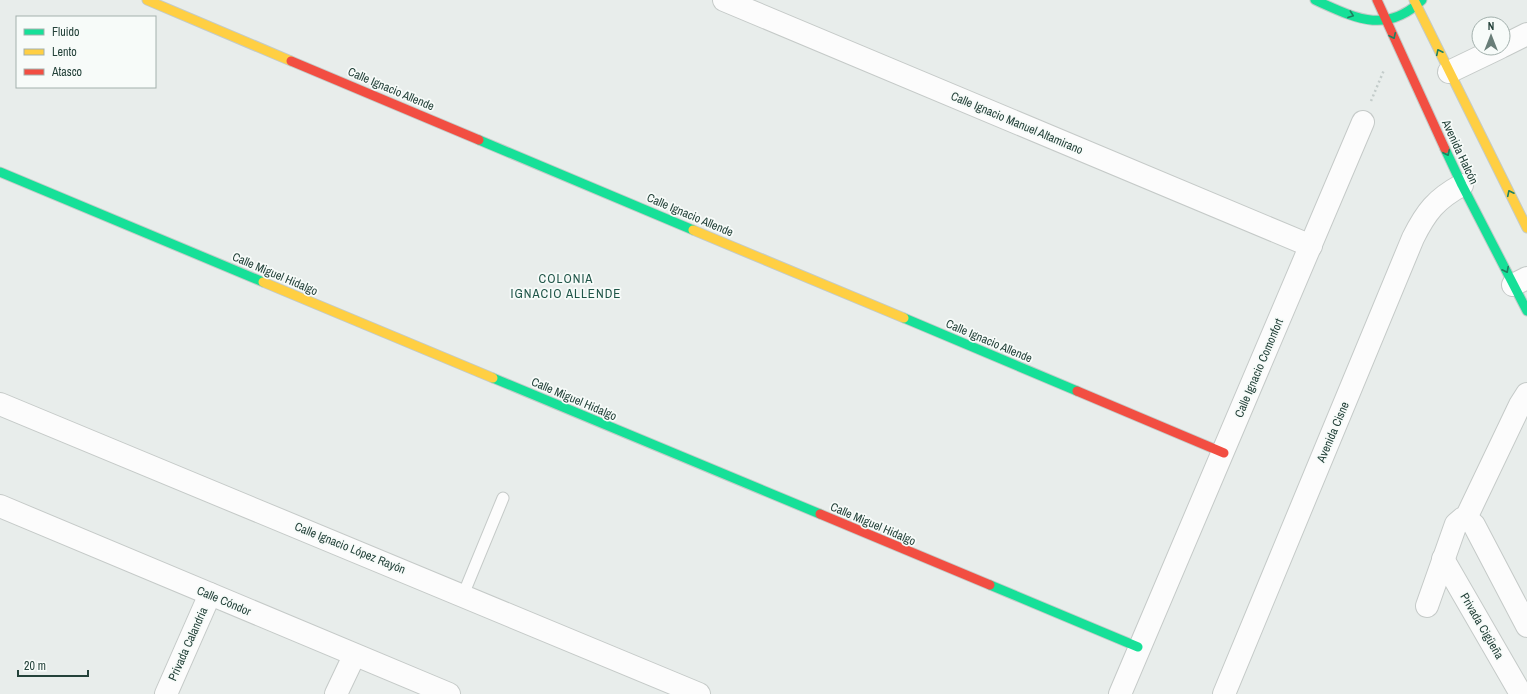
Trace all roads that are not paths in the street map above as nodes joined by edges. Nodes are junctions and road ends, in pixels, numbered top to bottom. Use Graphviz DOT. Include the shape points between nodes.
graph roads {
  1 [pos="147,0"];
  2 [pos="724,0"];
  3 [pos="1315,0"];
  4 [pos="1377,0"];
  5 [pos="1418,2"];
  6 [pos="1386,21"];
  7 [pos="1527,34"];
  8 [pos="1511,42"];
  9 [pos="1482,56"];
  10 [pos="1449,72"];
  11 [pos="1363,122"];
  12 [pos="0,172"];
  13 [pos="1462,185"];
  14 [pos="1527,228"];
  15 [pos="1311,246"];
  16 [pos="1520,282"];
  17 [pos="1527,311"];
  18 [pos="1527,394"];
  19 [pos="0,404"];
  20 [pos="1224,453"];
  21 [pos="503,498"];
  22 [pos="0,506"];
  23 [pos="1466,518"];
  24 [pos="1443,559"];
  25 [pos="210,594"];
  26 [pos="463,595"];
  27 [pos="1427,606"];
  28 [pos="1527,626"];
  29 [pos="1138,647"];
  30 [pos="354,656"];
  31 [pos="166,694"];
  32 [pos="336,694"];
  33 [pos="449,694"];
  34 [pos="699,694"];
  35 [pos="1120,694"];
  36 [pos="1224,694"];
  37 [pos="1521,694"];
  1 -- 20 [label="street, Calle Ignacio Allende"];
  2 -- 15 [label="street, Calle Ignacio Manuel Altamirano"];
  3 -- 6 [label="street, one-way" via="1352,16"];
  4 -- 6 [label="street, Avenida Halcón"];
  5 -- 6 [label="street" via="1402,16"];
  10 -- 5 [label="street, Avenida Halcón, one-way"];
  6 -- 13 [label="street, Avenida Halcón, one-way"];
  7 -- 8 [label="street"];
  9 -- 10 [label="street"];
  14 -- 10 [label="street, Avenida Halcón, one-way"];
  11 -- 15 [label="street, Calle Ignacio Comonfort"];
  12 -- 29 [label="street, Calle Miguel Hidalgo"];
  13 -- 16 [label="street, Avenida Halcón, one-way"];
  13 -- 36 [label="street, Avenida Cisne" via="1445,194 1433,205 1413,238"];
  15 -- 20 [label="street, Calle Ignacio Comonfort"];
  16 -- 17 [label="street, Avenida Halcón"];
  18 -- 23 [label="street"];
  19 -- 26 [label="street, Calle Ignacio López Rayón"];
  20 -- 29 [label="street, Calle Ignacio Comonfort"];
  21 -- 26 [label="lane"];
  22 -- 25 [label="street, Calle Cóndor"];
  23 -- 24 [label="street" via="1462,518 1456,524"];
  23 -- 28 [label="street" via="1474,524"];
  24 -- 27 [label="street"];
  24 -- 37 [label="street, Privada Cigüeña"];
  25 -- 30 [label="street, Calle Cóndor"];
  25 -- 31 [label="street, Privada Calandria"];
  26 -- 34 [label="street, Calle Ignacio López Rayón"];
  29 -- 35 [label="street, Calle Ignacio Comonfort"];
  30 -- 32 [label="street"];
  30 -- 33 [label="street, Calle Cóndor"];
}
